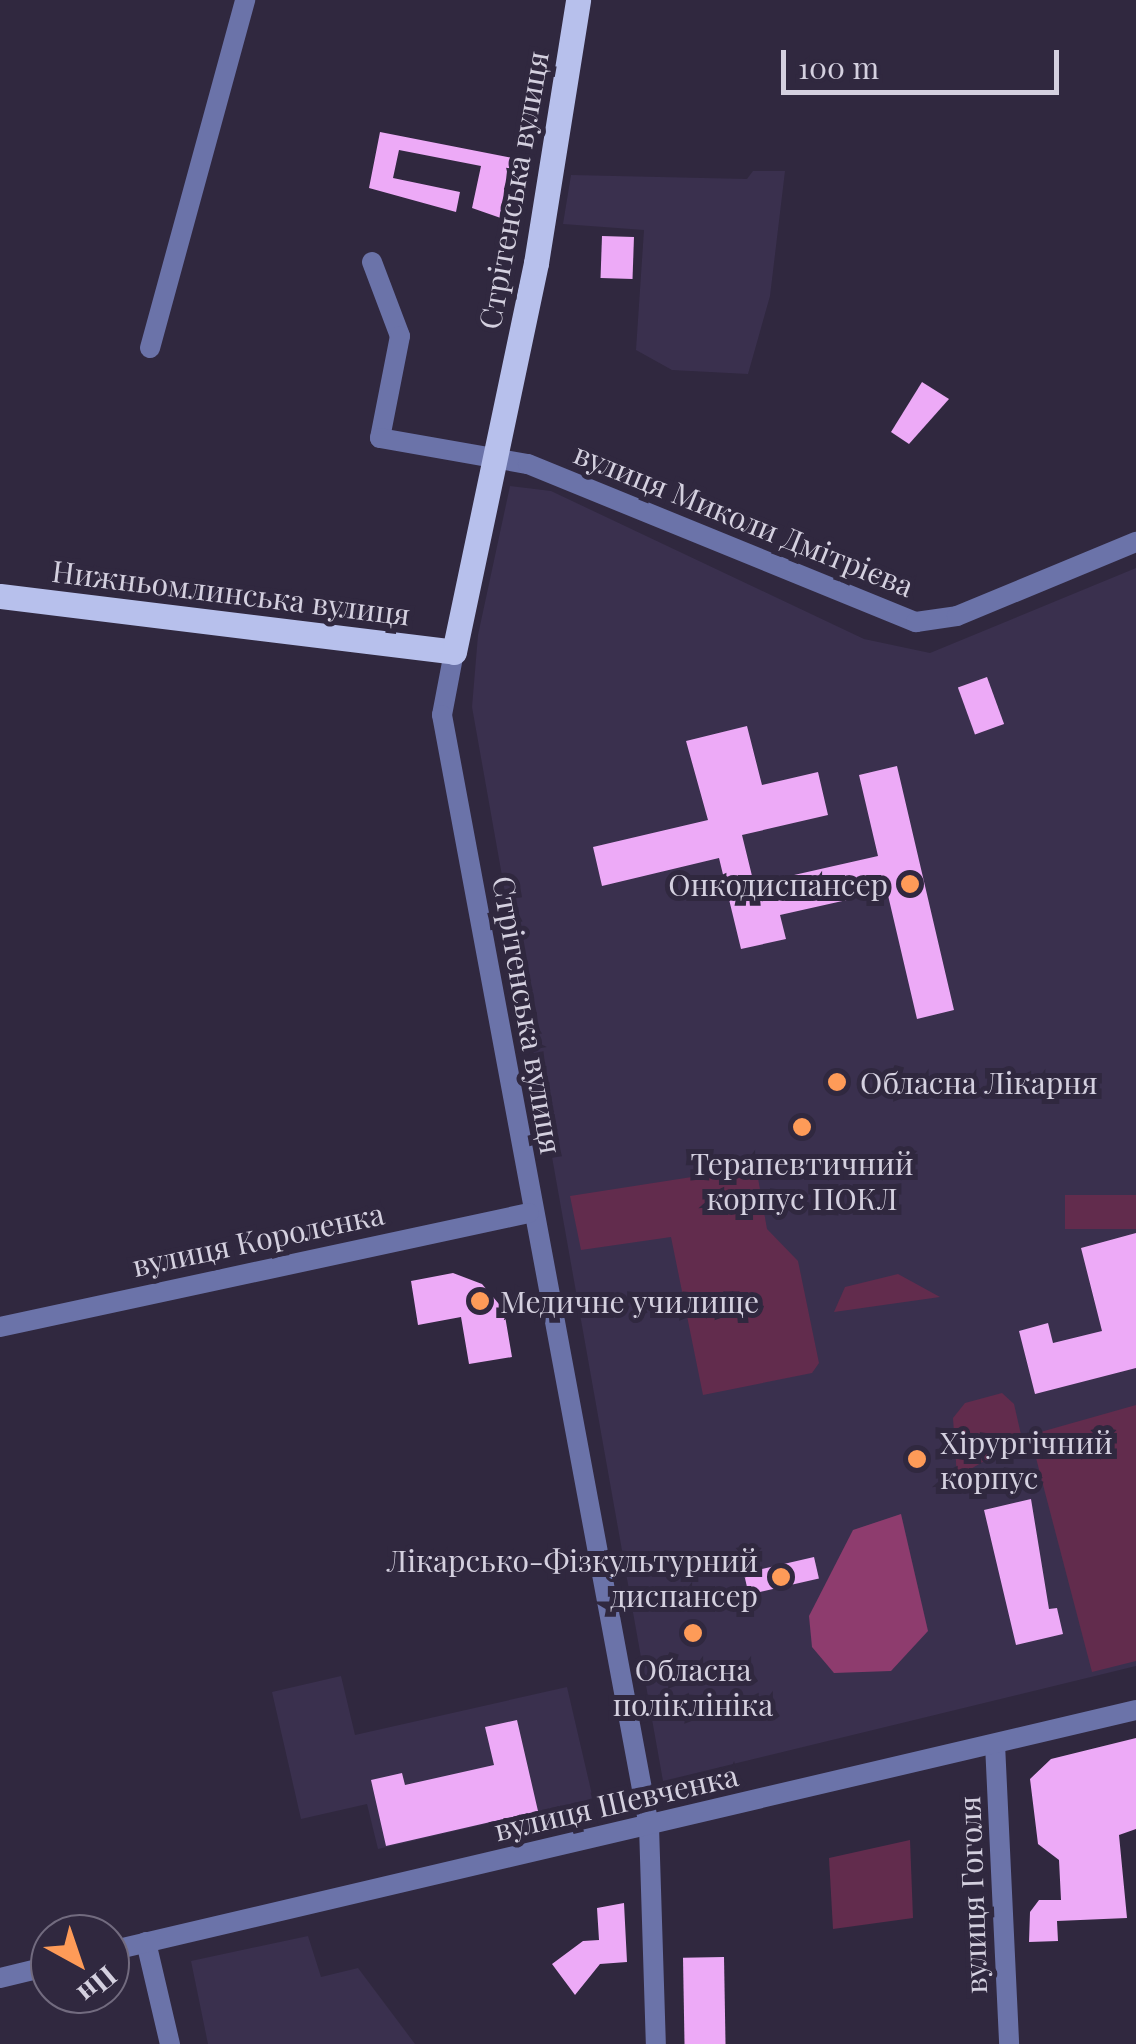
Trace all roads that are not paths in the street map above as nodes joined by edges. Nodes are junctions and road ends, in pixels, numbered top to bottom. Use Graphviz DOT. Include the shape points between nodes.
graph roads {
  1 [pos="245,0"];
  2 [pos="578,0"];
  3 [pos="372,262"];
  4 [pos="150,348"];
  5 [pos="496,458"];
  6 [pos="1136,542"];
  7 [pos="0,596"];
  8 [pos="454,652"];
  9 [pos="529,1213"];
  10 [pos="0,1328"];
  11 [pos="1136,1710"];
  12 [pos="995,1744"];
  13 [pos="649,1826"];
  14 [pos="146,1942"];
  15 [pos="130,1946"];
  16 [pos="30,1971"];
  17 [pos="0,1978"];
  18 [pos="170,2044"];
  19 [pos="656,2044"];
  20 [pos="1008,2044"];
  1 -- 4 [label="street"];
  2 -- 5 [label="main road, Стрітенська вулиця"];
  3 -- 5 [label="street, вулиця Миколи Дмітрієва" via="400,336 380,438"];
  5 -- 6 [label="street, вулиця Миколи Дмітрієва" via="528,464 916,622 957,616"];
  5 -- 8 [label="main road, Стрітенська вулиця"];
  7 -- 8 [label="main road, Нижньомлинська вулиця"];
  8 -- 9 [label="street, Стрітенська вулиця" via="442,715"];
  9 -- 10 [label="street, вулиця Короленка"];
  9 -- 13 [label="street, Стрітенська вулиця"];
  11 -- 12 [label="street, вулиця Шевченка"];
  12 -- 13 [label="street, вулиця Шевченка"];
  12 -- 20 [label="street, вулиця Гоголя"];
  13 -- 14 [label="street, вулиця Шевченка"];
  13 -- 19 [label="street, Стрітенська вулиця"];
  14 -- 15 [label="street, вулиця Шевченка"];
  14 -- 18 [label="street"];
  16 -- 17 [label="street"];
}
